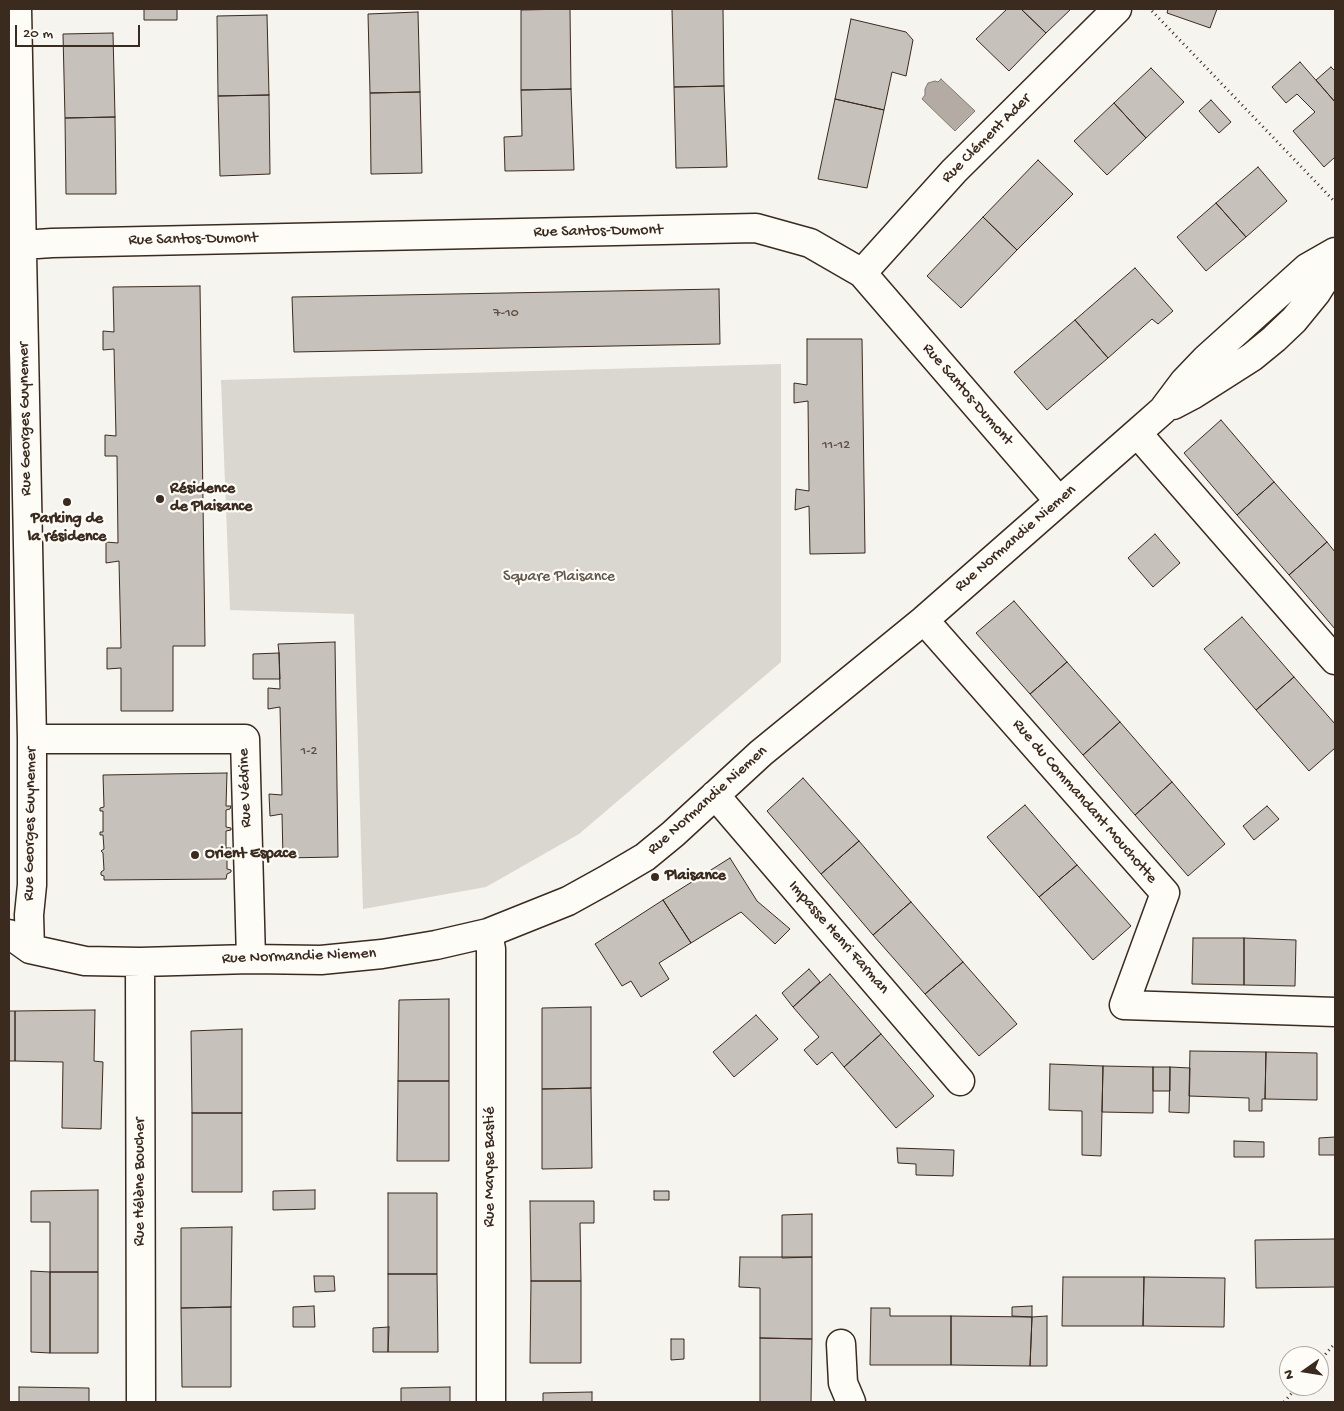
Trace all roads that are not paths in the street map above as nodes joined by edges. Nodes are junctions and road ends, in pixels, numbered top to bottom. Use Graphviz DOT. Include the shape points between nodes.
graph roads {
  1 [pos="17,9"];
  2 [pos="1117,9"];
  3 [pos="14,111"];
  4 [pos="22,245"];
  5 [pos="1335,252"];
  6 [pos="1335,263"];
  7 [pos="862,273"];
  8 [pos="1163,410"];
  9 [pos="1137,433"];
  10 [pos="1059,501"];
  11 [pos="924,620"];
  12 [pos="1335,660"];
  13 [pos="32,739"];
  14 [pos="715,795"];
  15 [pos="488,932"];
  16 [pos="9,934"];
  17 [pos="19,953"];
  18 [pos="251,960"];
  19 [pos="140,962"];
  20 [pos="1335,1012"];
  21 [pos="960,1081"];
  22 [pos="841,1344"];
  23 [pos="140,1402"];
  24 [pos="491,1402"];
  25 [pos="851,1402"];
  1 -- 3 [label="street, Rue Georges Guynemer"];
  2 -- 7 [label="street, Rue Clément Ader" via="954,171"];
  3 -- 4 [label="street, Rue Georges Guynemer"];
  4 -- 7 [label="street, Rue Santos-Dumont" via="756,228 810,243"];
  4 -- 13 [label="street, Rue Georges Guynemer"];
  5 -- 8 [label="street, Rue Normandie Niemen" via="1307,268 1206,359"];
  6 -- 8 [label="street, Rue Normandie Niemen" via="1316,293 1274,339 1252,357"];
  7 -- 10 [label="street, Rue Santos-Dumont"];
  8 -- 9 [label="street, Rue Normandie Niemen"];
  9 -- 10 [label="street, Rue Normandie Niemen"];
  9 -- 12 [label="street"];
  10 -- 11 [label="street, Rue Normandie Niemen"];
  11 -- 14 [label="street, Rue Normandie Niemen" via="761,753"];
  11 -- 20 [label="street, Rue du Commandant Mouchotte" via="1165,893 1124,1005"];
  13 -- 17 [label="street, Rue Georges Guynemer" via="32,885 29,915"];
  13 -- 18 [label="street, Rue Védrine" via="245,739"];
  14 -- 15 [label="street, Rue Normandie Niemen" via="652,851 606,880 568,901"];
  14 -- 21 [label="street, Impasse Henri Farman"];
  15 -- 18 [label="street, Rue Normandie Niemen" via="382,954 321,960"];
  15 -- 24 [label="street, Rue Maryse Bastié"];
  16 -- 17 [label="street, Rue Normandie Niemen"];
  17 -- 19 [label="street, Rue Normandie Niemen" via="85,961"];
  18 -- 19 [label="street, Rue Normandie Niemen"];
  19 -- 23 [label="street, Rue Hélène Boucher"];
  22 -- 25 [label="street" via="843,1383"];
}
